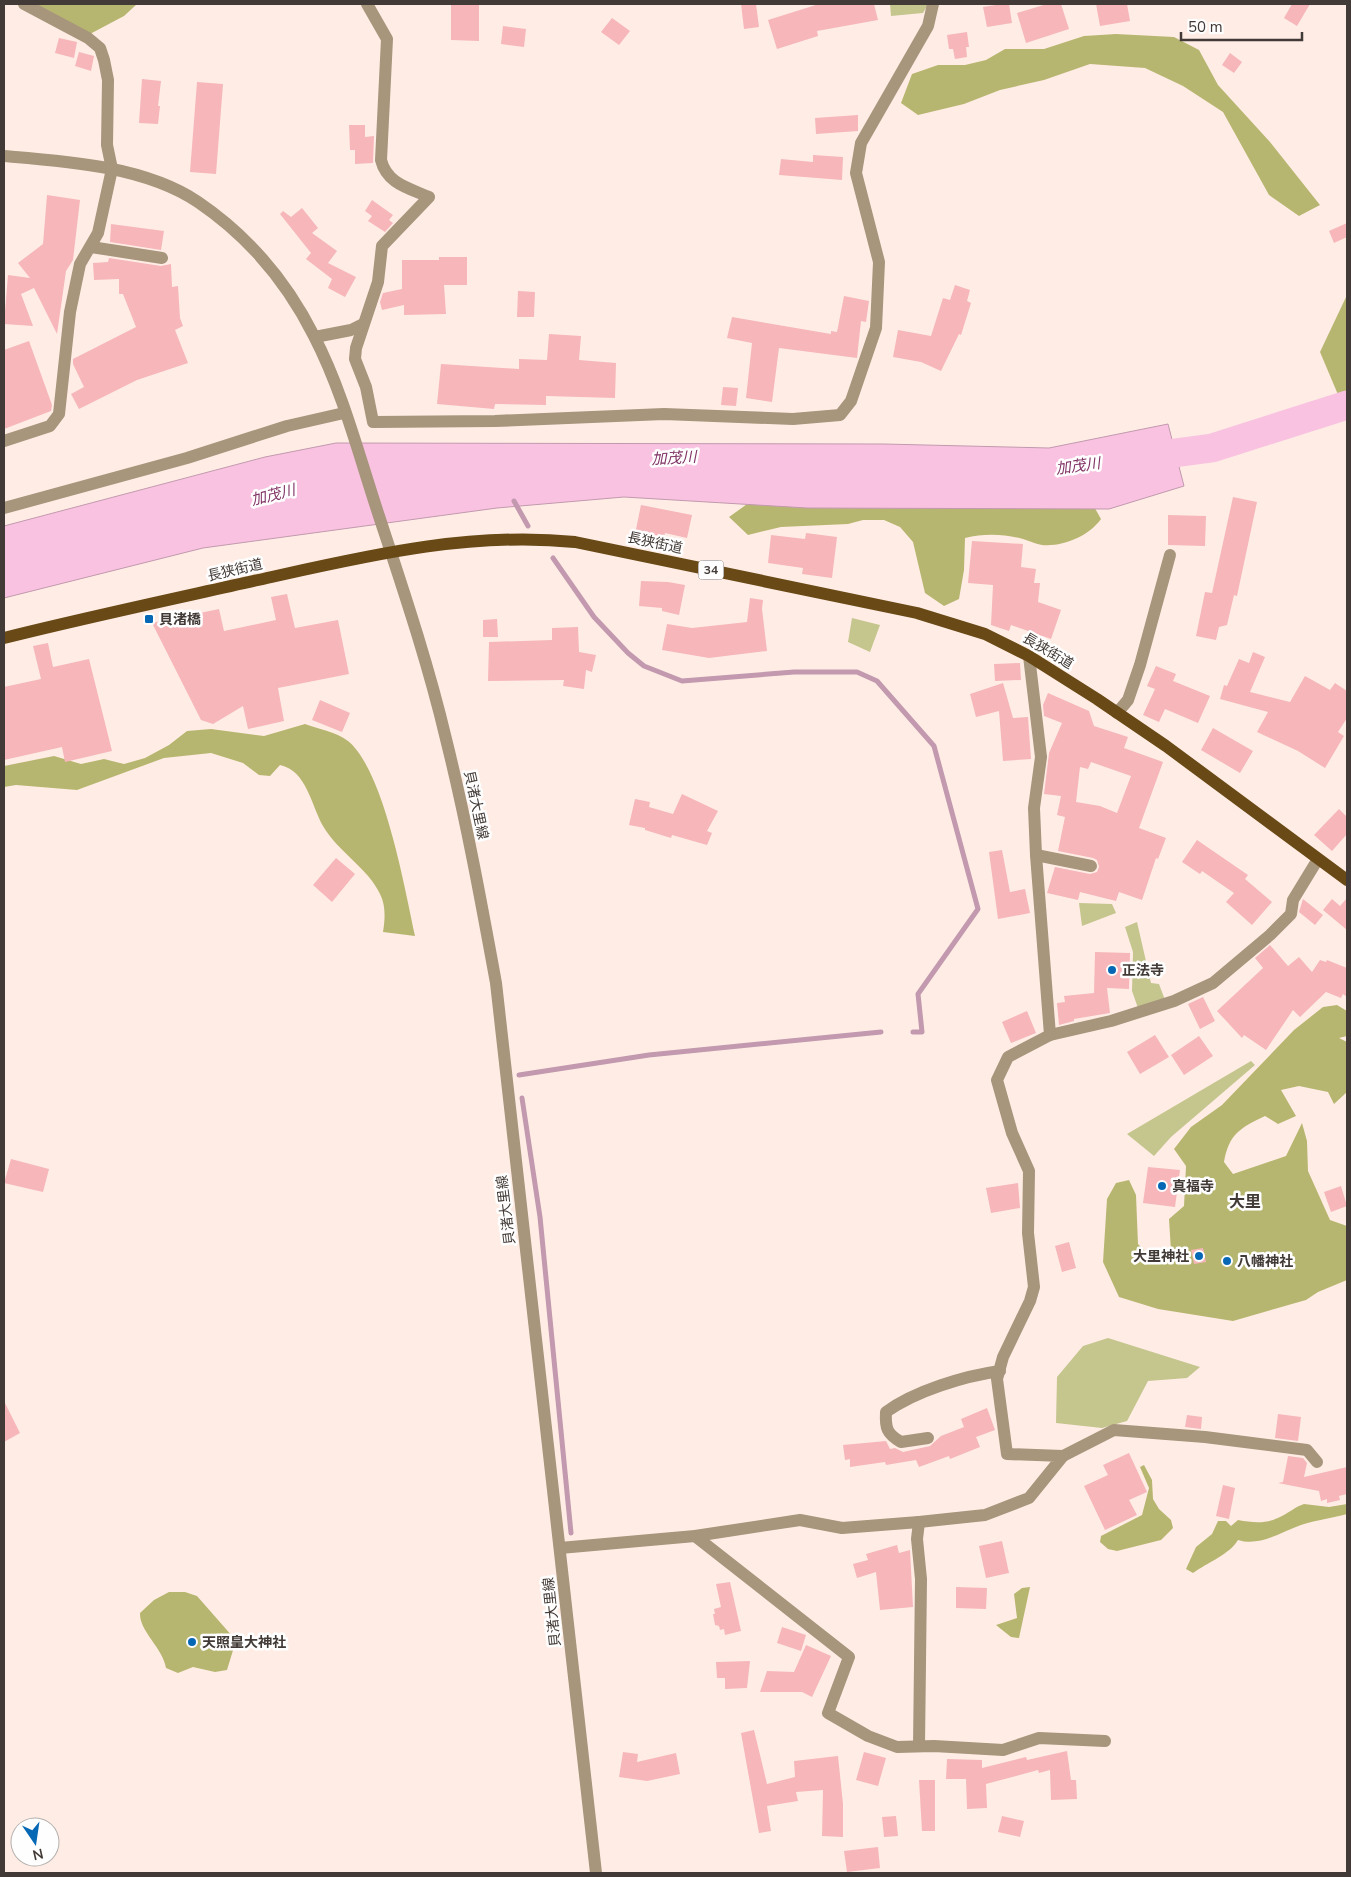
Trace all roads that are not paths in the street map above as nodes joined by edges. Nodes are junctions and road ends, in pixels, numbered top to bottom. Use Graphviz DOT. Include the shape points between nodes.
graph roads {
  1 [pos="24,4"];
  2 [pos="366,4"];
  3 [pos="933,4"];
  4 [pos="4,156"];
  5 [pos="112,169"];
  6 [pos="91,247"];
  7 [pos="162,258"];
  8 [pos="363,324"];
  9 [pos="315,337"];
  10 [pos="346,417"];
  11 [pos="4,441"];
  12 [pos="4,508"];
  13 [pos="391,553"];
  14 [pos="1170,555"];
  15 [pos="4,638"];
  16 [pos="1029,656"];
  17 [pos="1117,713"];
  18 [pos="1036,855"];
  19 [pos="1318,859"];
  20 [pos="1091,866"];
  21 [pos="1347,880"];
  22 [pos="1050,1035"];
  23 [pos="1000,1370"];
  24 [pos="928,1438"];
  25 [pos="1063,1456"];
  26 [pos="1317,1462"];
  27 [pos="919,1522"];
  28 [pos="695,1536"];
  29 [pos="560,1548"];
  30 [pos="1105,1741"];
  31 [pos="919,1746"];
  32 [pos="596,1873"];
  1 -- 5 [label="street" via="88,38 100,48 108,80 106,144"];
  2 -- 8 [label="street" via="387,39 381,160 384,171 388,178 429,197 382,246 378,282"];
  3 -- 8 [label="street" via="928,26 861,143 856,173 879,262 876,328 851,401 840,415 793,418 664,414 373,422 366,387 355,359"];
  4 -- 5 [label="street"];
  5 -- 6 [label="street" via="98,233"];
  5 -- 9 [label="street" via="180,191 234,230 280,280"];
  6 -- 7 [label="street"];
  6 -- 11 [label="street" via="80,264 70,312 59,414 50,426"];
  8 -- 9 [label="street" via="351,330"];
  9 -- 10 [label="street"];
  10 -- 12 [label="street" via="287,426 187,458"];
  10 -- 13 [label="street, 貝渚大里線"];
  13 -- 15 [label="main road, 長狭街道 / 34"];
  13 -- 16 [label="main road, 長狭街道 / 34" via="482,539 538,538 575,542 917,613 985,634"];
  13 -- 29 [label="street, 貝渚大里線" via="446,739 496,982"];
  14 -- 17 [label="street" via="1140,665 1128,700"];
  16 -- 17 [label="main road, 長狭街道 / 34"];
  16 -- 18 [label="street" via="1041,757 1034,808"];
  17 -- 19 [label="main road, 長狭街道 / 34"];
  18 -- 20 [label="street"];
  18 -- 22 [label="street"];
  19 -- 21 [label="main road, 長狭街道 / 34"];
  19 -- 22 [label="street" via="1293,900 1291,914 1213,983 1165,1004"];
  22 -- 23 [label="street" via="1008,1056 997,1080 1012,1133 1030,1171 1028,1233 1034,1287"];
  23 -- 24 [label="street" via="963,1378 899,1402 886,1412 885,1427 890,1436 901,1442"];
  23 -- 25 [label="street" via="997,1378 1007,1454"];
  25 -- 26 [label="street" via="1114,1430 1206,1437 1307,1450"];
  25 -- 27 [label="street" via="1029,1498 985,1515"];
  27 -- 28 [label="street" via="842,1528 800,1520"];
  27 -- 31 [label="street" via="917,1539 922,1579"];
  28 -- 29 [label="street"];
  28 -- 31 [label="street" via="849,1657 828,1713 868,1736 897,1747"];
  29 -- 32 [label="street, 貝渚大里線"];
  30 -- 31 [label="street" via="1039,1738 1003,1750"];
}
